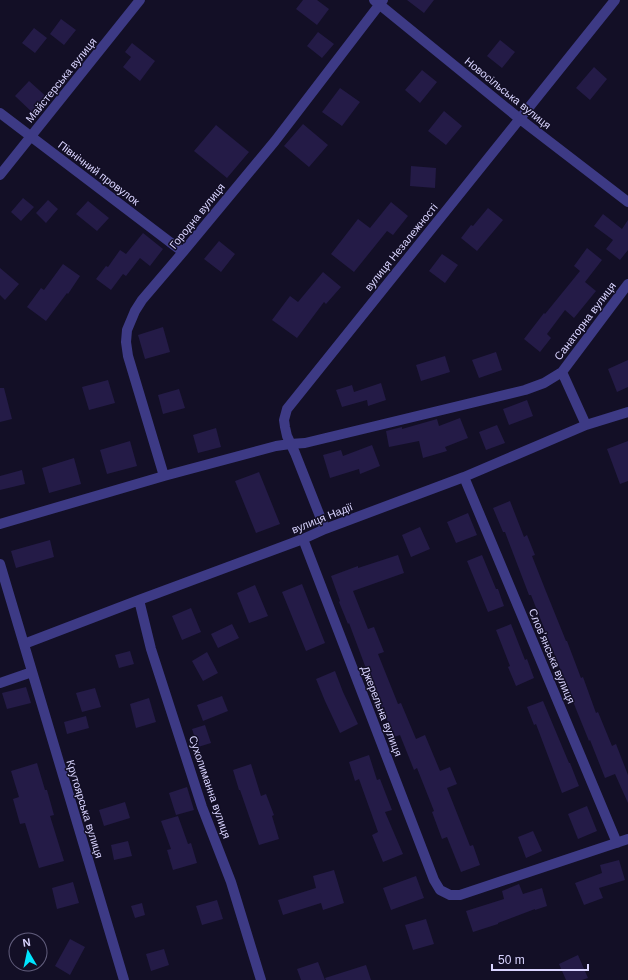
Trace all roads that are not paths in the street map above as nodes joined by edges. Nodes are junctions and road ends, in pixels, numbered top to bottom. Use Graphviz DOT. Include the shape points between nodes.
graph roads {
  1 [pos="140,0"];
  2 [pos="615,0"];
  3 [pos="379,1"];
  4 [pos="0,113"];
  5 [pos="520,119"];
  6 [pos="30,136"];
  7 [pos="0,175"];
  8 [pos="628,202"];
  9 [pos="184,252"];
  10 [pos="628,284"];
  11 [pos="562,372"];
  12 [pos="628,412"];
  13 [pos="586,425"];
  14 [pos="290,444"];
  15 [pos="164,476"];
  16 [pos="464,477"];
  17 [pos="0,524"];
  18 [pos="325,529"];
  19 [pos="303,539"];
  20 [pos="0,564"];
  21 [pos="139,600"];
  22 [pos="24,644"];
  23 [pos="32,672"];
  24 [pos="0,683"];
  25 [pos="628,839"];
  26 [pos="617,843"];
  27 [pos="124,980"];
  28 [pos="261,980"];
  1 -- 6 [label="street, Майстерська вулиця"];
  2 -- 5 [label="street, вулиця Незалежності"];
  3 -- 5 [label="street, Новосільська вулиця"];
  3 -- 9 [label="street, Городна вулиця" via="275,141"];
  4 -- 6 [label="street, Північний провулок"];
  5 -- 8 [label="street, Новосільська вулиця"];
  5 -- 14 [label="street, вулиця Незалежності" via="287,409 284,420"];
  6 -- 7 [label="street, Майстерська вулиця"];
  6 -- 9 [label="street, Північний провулок"];
  9 -- 15 [label="street, Городна вулиця" via="142,300 127,330 128,356"];
  10 -- 11 [label="street, Санаторна вулиця"];
  11 -- 13 [label="street"];
  11 -- 14 [label="street" via="544,383 525,390 305,443"];
  12 -- 13 [label="street, вулиця Надії"];
  13 -- 16 [label="street, вулиця Надії"];
  14 -- 15 [label="street"];
  14 -- 18 [label="street, вулиця Незалежності"];
  15 -- 17 [label="street"];
  16 -- 18 [label="street, вулиця Надії"];
  16 -- 26 [label="street, Словʼянська вулиця"];
  18 -- 19 [label="street, вулиця Надії"];
  19 -- 21 [label="street, вулиця Надії"];
  19 -- 26 [label="street, Джерельна вулиця" via="440,890 450,895 460,895"];
  20 -- 22 [label="street"];
  21 -- 22 [label="street, вулиця Надії"];
  21 -- 28 [label="street, Сухолиманна вулиця" via="151,649 202,807 231,882"];
  22 -- 23 [label="street, Крутоярська вулиця"];
  23 -- 24 [label="street"];
  23 -- 27 [label="street, Крутоярська вулиця"];
  25 -- 26 [label="street"];
}
